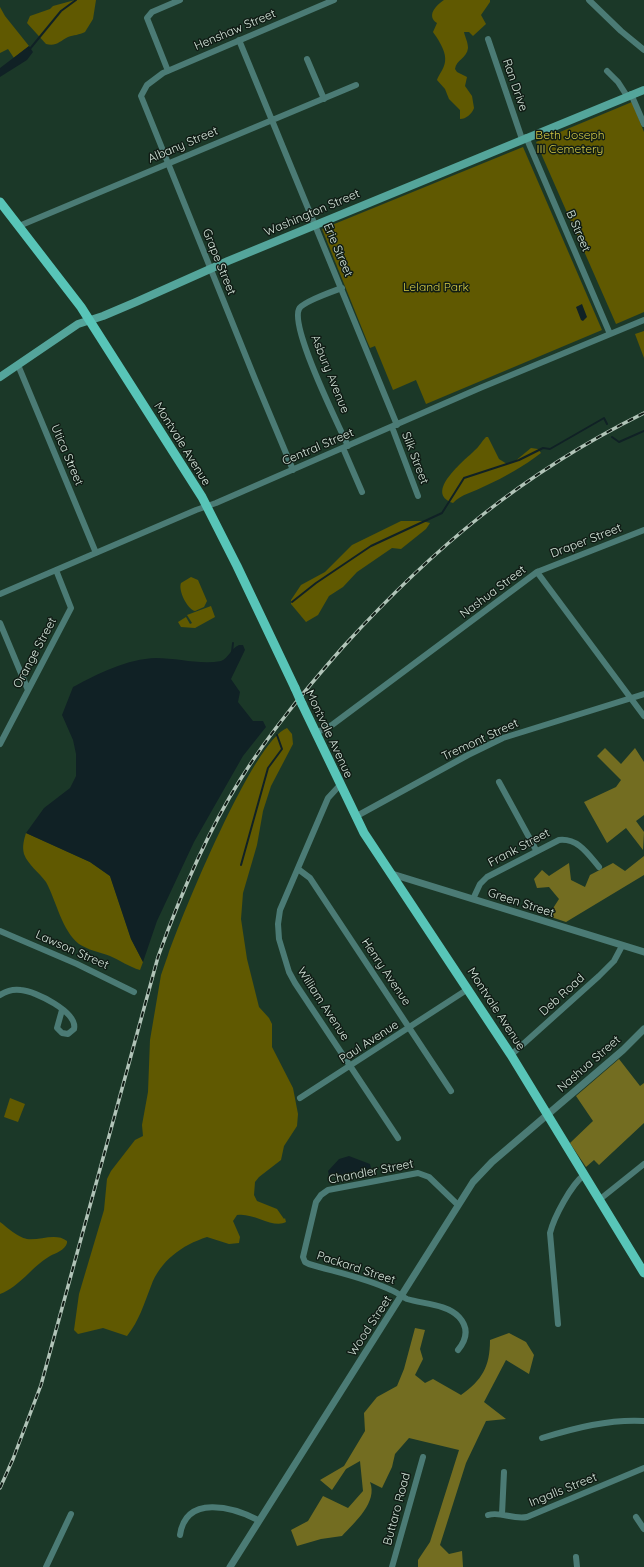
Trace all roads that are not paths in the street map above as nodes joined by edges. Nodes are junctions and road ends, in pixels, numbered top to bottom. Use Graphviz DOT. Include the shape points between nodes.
graph roads {
  1 [pos="180,0"];
  2 [pos="334,0"];
  3 [pos="589,0"];
  4 [pos="488,38"];
  5 [pos="239,40"];
  6 [pos="644,50"];
  7 [pos="307,59"];
  8 [pos="168,71"];
  9 [pos="607,71"];
  10 [pos="356,85"];
  11 [pos="644,90"];
  12 [pos="629,95"];
  13 [pos="324,99"];
  14 [pos="273,120"];
  15 [pos="644,124"];
  16 [pos="524,138"];
  17 [pos="168,164"];
  18 [pos="0,202"];
  19 [pos="316,224"];
  20 [pos="19,226"];
  21 [pos="211,269"];
  22 [pos="342,288"];
  23 [pos="88,320"];
  24 [pos="644,320"];
  25 [pos="610,334"];
  26 [pos="18,365"];
  27 [pos="0,377"];
  28 [pos="395,426"];
  29 [pos="346,447"];
  30 [pos="293,470"];
  31 [pos="362,492"];
  32 [pos="418,496"];
  33 [pos="206,507"];
  34 [pos="644,530"];
  35 [pos="96,553"];
  36 [pos="56,570"];
  37 [pos="537,572"];
  38 [pos="0,594"];
  39 [pos="0,623"];
  40 [pos="28,690"];
  41 [pos="644,694"];
  42 [pos="631,698"];
  43 [pos="644,716"];
  44 [pos="316,733"];
  45 [pos="0,744"];
  46 [pos="500,782"];
  47 [pos="340,785"];
  48 [pos="355,817"];
  49 [pos="536,850"];
  50 [pos="599,867"];
  51 [pos="298,869"];
  52 [pos="392,874"];
  53 [pos="474,899"];
  54 [pos="0,930"];
  55 [pos="622,946"];
  56 [pos="644,952"];
  57 [pos="468,989"];
  58 [pos="134,992"];
  59 [pos="0,995"];
  60 [pos="62,1010"];
  61 [pos="410,1028"];
  62 [pos="644,1029"];
  63 [pos="511,1055"];
  64 [pos="351,1067"];
  65 [pos="451,1091"];
  66 [pos="300,1098"];
  67 [pos="548,1114"];
  68 [pos="398,1138"];
  69 [pos="644,1164"];
  70 [pos="584,1175"];
  71 [pos="599,1200"];
  72 [pos="458,1205"];
  73 [pos="304,1260"];
  74 [pos="643,1270"];
  75 [pos="402,1296"];
  76 [pos="558,1324"];
  77 [pos="458,1350"];
  78 [pos="644,1421"];
  79 [pos="542,1438"];
  80 [pos="423,1457"];
  81 [pos="644,1468"];
  82 [pos="504,1472"];
  83 [pos="71,1514"];
  84 [pos="502,1514"];
  85 [pos="488,1515"];
  86 [pos="636,1517"];
  87 [pos="258,1520"];
  88 [pos="644,1529"];
  89 [pos="180,1535"];
  90 [pos="576,1557"];
  91 [pos="46,1567"];
  92 [pos="230,1567"];
  93 [pos="392,1567"];
  94 [pos="577,1567"];
  1 -- 8 [label="street" via="152,12 147,18"];
  2 -- 5 [label="street, Henshaw Street"];
  3 -- 6 [label="street"];
  4 -- 16 [label="street, Ran Drive"];
  5 -- 8 [label="street, Henshaw Street"];
  5 -- 14 [label="street, Erie Street"];
  7 -- 13 [label="street"];
  8 -- 17 [label="street, Grape Street" via="150,82 141,96"];
  9 -- 12 [label="street"];
  10 -- 13 [label="street, Albany Street"];
  11 -- 12 [label="main road, Washington Street"];
  12 -- 15 [label="street"];
  12 -- 16 [label="main road, Washington Street"];
  13 -- 14 [label="street, Albany Street"];
  14 -- 17 [label="street, Albany Street"];
  14 -- 19 [label="street, Erie Street"];
  16 -- 19 [label="main road, Washington Street"];
  16 -- 25 [label="street, B Street"];
  17 -- 20 [label="street, Albany Street"];
  17 -- 21 [label="street, Grape Street"];
  18 -- 20 [label="main road, Montvale Avenue"];
  19 -- 21 [label="main road, Washington Street"];
  19 -- 22 [label="street, Erie Street"];
  20 -- 23 [label="main road, Montvale Avenue"];
  21 -- 23 [label="main road, Washington Street" via="103,316"];
  21 -- 30 [label="street, Grape Street"];
  22 -- 28 [label="street, Erie Street"];
  22 -- 29 [label="street, Asbury Avenue" via="302,305 298,313 314,370"];
  23 -- 26 [label="main road, Washington Street" via="76,325"];
  23 -- 33 [label="main road, Montvale Avenue" via="175,454"];
  24 -- 25 [label="street, Central Street"];
  25 -- 28 [label="street, Central Street"];
  26 -- 27 [label="main road, Washington Street"];
  26 -- 35 [label="street, Utica Street"];
  28 -- 29 [label="street, Central Street"];
  28 -- 32 [label="street, Silk Street"];
  29 -- 30 [label="street, Central Street"];
  29 -- 31 [label="street, Asbury Avenue"];
  30 -- 33 [label="street, Central Street"];
  33 -- 35 [label="street, Central Street"];
  33 -- 44 [label="main road, Montvale Avenue, bridge" via="237,566"];
  34 -- 37 [label="street, Draper Street"];
  35 -- 36 [label="street, Central Street"];
  36 -- 38 [label="street, Central Street"];
  36 -- 40 [label="street, Orange Street" via="71,608"];
  37 -- 42 [label="street, Nashua Street"];
  37 -- 44 [label="street, Nashua Street" via="332,725"];
  39 -- 40 [label="street"];
  40 -- 45 [label="street, Orange Street"];
  41 -- 42 [label="street, Tremont Street"];
  42 -- 43 [label="street, Nashua Street"];
  42 -- 48 [label="street, Tremont Street" via="498,740"];
  44 -- 47 [label="main road, Montvale Avenue"];
  46 -- 49 [label="street"];
  47 -- 48 [label="main road, Montvale Avenue"];
  47 -- 51 [label="street, William Avenue" via="328,798"];
  48 -- 52 [label="main road, Montvale Avenue"];
  49 -- 50 [label="street, Frank Street" via="557,840 569,840 585,850"];
  49 -- 53 [label="street, Frank Street" via="484,880"];
  51 -- 61 [label="street, Henry Avenue" via="310,878"];
  51 -- 64 [label="street, William Avenue" via="280,912 279,939 292,978"];
  52 -- 53 [label="street, Green Street"];
  52 -- 57 [label="main road, Montvale Avenue"];
  53 -- 55 [label="street, Green Street"];
  54 -- 58 [label="street, Lawson Street"];
  55 -- 56 [label="street, Green Street"];
  55 -- 63 [label="street, Deb Road" via="614,961 599,976"];
  57 -- 61 [label="street, Paul Avenue"];
  57 -- 63 [label="main road, Montvale Avenue"];
  59 -- 60 [label="street" via="10,990 24,990 48,1000"];
  61 -- 64 [label="street, Paul Avenue"];
  61 -- 65 [label="street, Henry Avenue"];
  62 -- 67 [label="street, Nashua Street"];
  63 -- 67 [label="main road, Montvale Avenue"];
  64 -- 66 [label="street, Paul Avenue"];
  64 -- 68 [label="street, William Avenue"];
  67 -- 70 [label="main road, Montvale Avenue"];
  67 -- 72 [label="street, Wood Street" via="482,1172"];
  69 -- 71 [label="street"];
  70 -- 71 [label="main road, Montvale Avenue"];
  70 -- 76 [label="street" via="575,1182 550,1233"];
  71 -- 74 [label="main road, Montvale Avenue"];
  72 -- 73 [label="street, Chandler Street" via="429,1177 418,1172 328,1190 316,1202"];
  72 -- 75 [label="street, Wood Street"];
  73 -- 75 [label="street, Packard Street" via="309,1264 392,1290"];
  75 -- 77 [label="street, Packard Street" via="446,1309 459,1317 466,1333 464,1342"];
  75 -- 87 [label="street, Wood Street"];
  78 -- 79 [label="street" via="609,1422"];
  80 -- 93 [label="street, Buttaro Road"];
  81 -- 84 [label="street, Ingalls Street" via="527,1517 516,1518"];
  82 -- 84 [label="street"];
  83 -- 91 [label="street"];
  84 -- 85 [label="street, Ingalls Street"];
  86 -- 88 [label="street"];
  87 -- 89 [label="street" via="247,1514 217,1507 203,1508 186,1518"];
  87 -- 92 [label="street, Wood Street"];
  90 -- 94 [label="street"];
}
